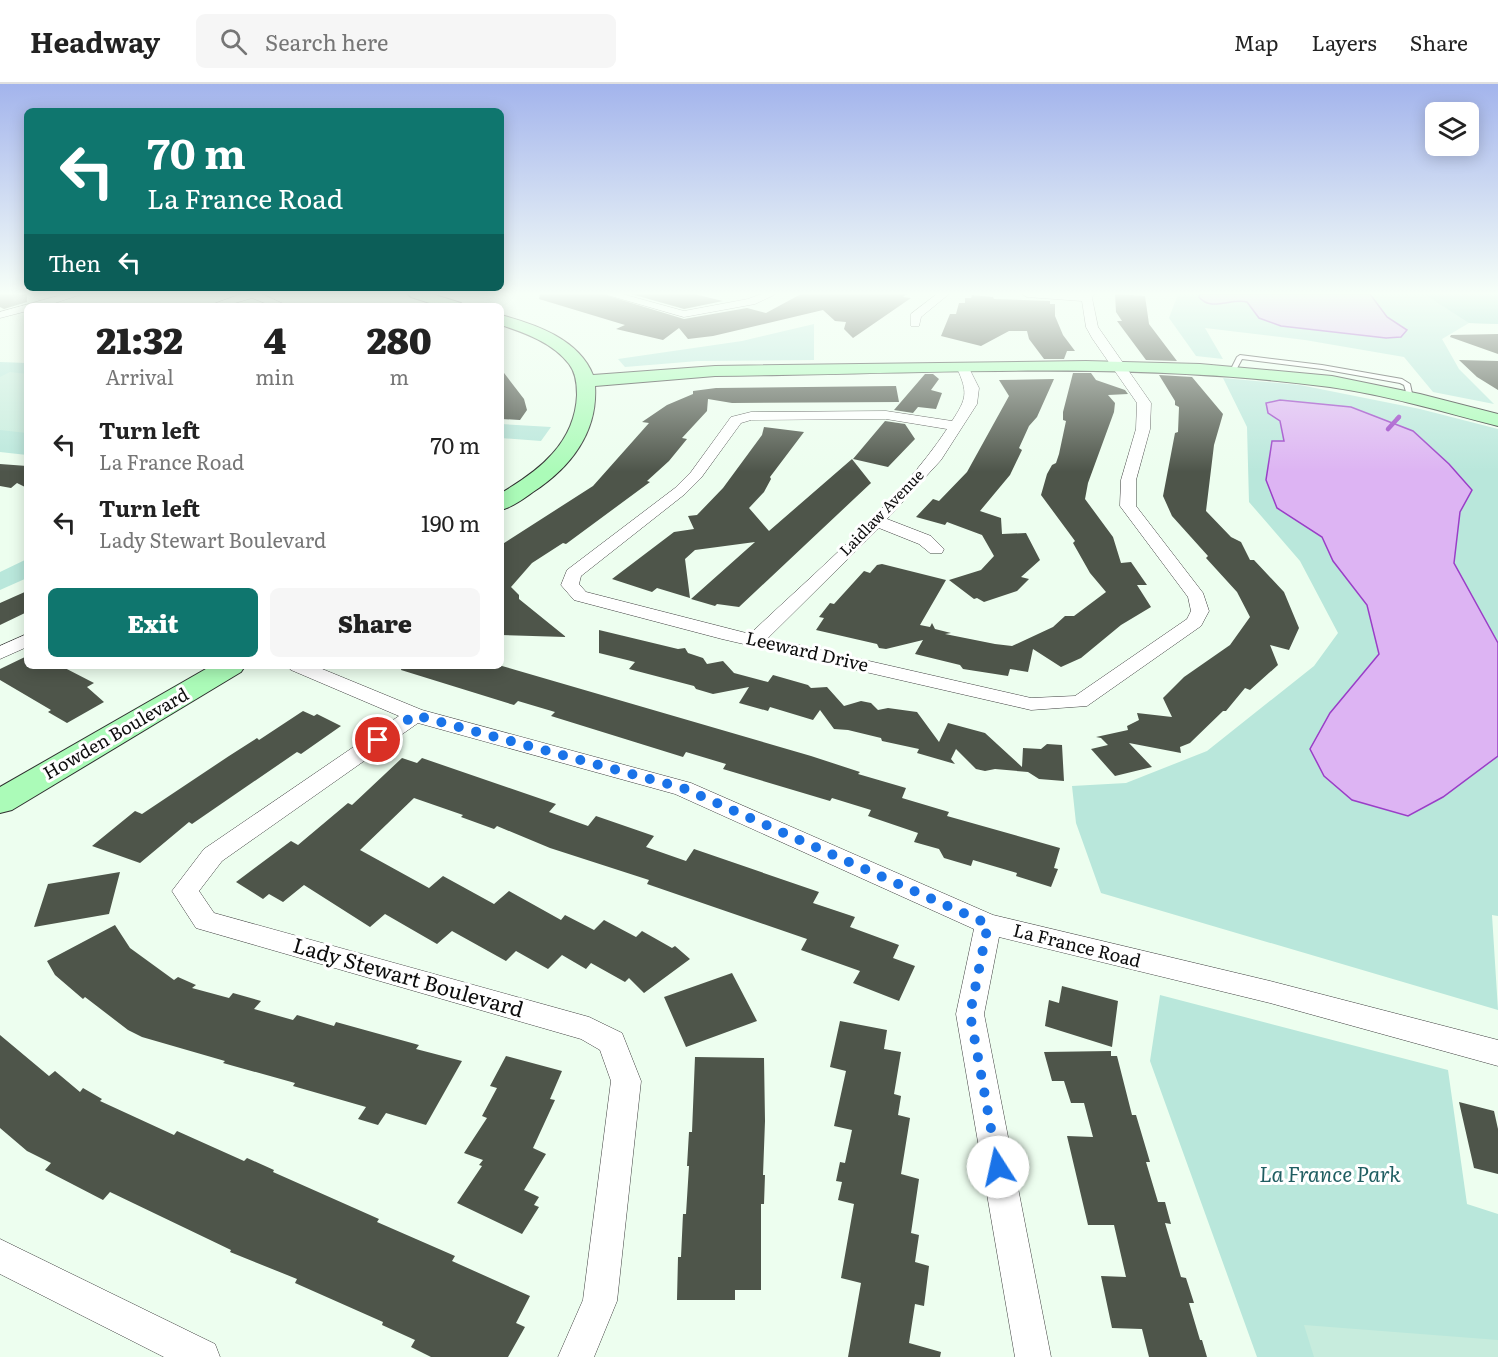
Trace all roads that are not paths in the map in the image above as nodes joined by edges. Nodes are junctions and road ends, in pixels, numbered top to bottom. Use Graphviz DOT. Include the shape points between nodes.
graph roads {
  1 [pos="567,353"];
  2 [pos="1110,353"];
  3 [pos="1119,367"];
  4 [pos="963,368"];
  5 [pos="585,381"];
  6 [pos="1498,420"];
  7 [pos="957,426"];
  8 [pos="504,501"];
  9 [pos="877,521"];
  10 [pos="936,549"];
  11 [pos="755,640"];
  12 [pos="24,641"];
  13 [pos="0,652"];
  14 [pos="226,669"];
  15 [pos="305,669"];
  16 [pos="415,715"];
  17 [pos="0,802"];
  18 [pos="988,924"];
  19 [pos="1498,1053"];
  20 [pos="0,1256"];
  21 [pos="202,1357"];
  22 [pos="576,1357"];
  23 [pos="1033,1357"];
  1 -- 5 [label="street" via="582,369"];
  2 -- 3 [label="street, Leeward Drive"];
  3 -- 4 [label="street"];
  3 -- 6 [label="street" via="1233,371 1332,382"];
  3 -- 11 [label="street, Leeward Drive" via="1144,403 1146,417 1126,493 1128,507 1197,597 1200,611 1194,622 1080,702 1031,704"];
  4 -- 5 [label="street" via="685,372"];
  4 -- 7 [label="street, Laidlaw Avenue" via="972,388 970,404"];
  5 -- 8 [label="street" via="586,411 574,441 538,480"];
  7 -- 9 [label="street, Laidlaw Avenue" via="936,457"];
  7 -- 11 [label="street, Leeward Drive" via="886,415 751,416 736,420 680,491 573,574 570,585 580,596"];
  9 -- 10 [label="street" via="925,540"];
  9 -- 11 [label="street, Laidlaw Avenue"];
  12 -- 13 [label="street"];
  14 -- 17 [label="street, Howden Boulevard"];
  15 -- 16 [label="street, La France Road"];
  16 -- 18 [label="street, La France Road" via="683,788"];
  16 -- 22 [label="street, Lady Stewart Boulevard" via="213,855 185,891 205,921 589,1029 612,1042 626,1080 600,1301"];
  18 -- 19 [label="street, La France Road" via="1270,992"];
  18 -- 23 [label="street" via="970,1014"];
  20 -- 21 [label="street"];
}
